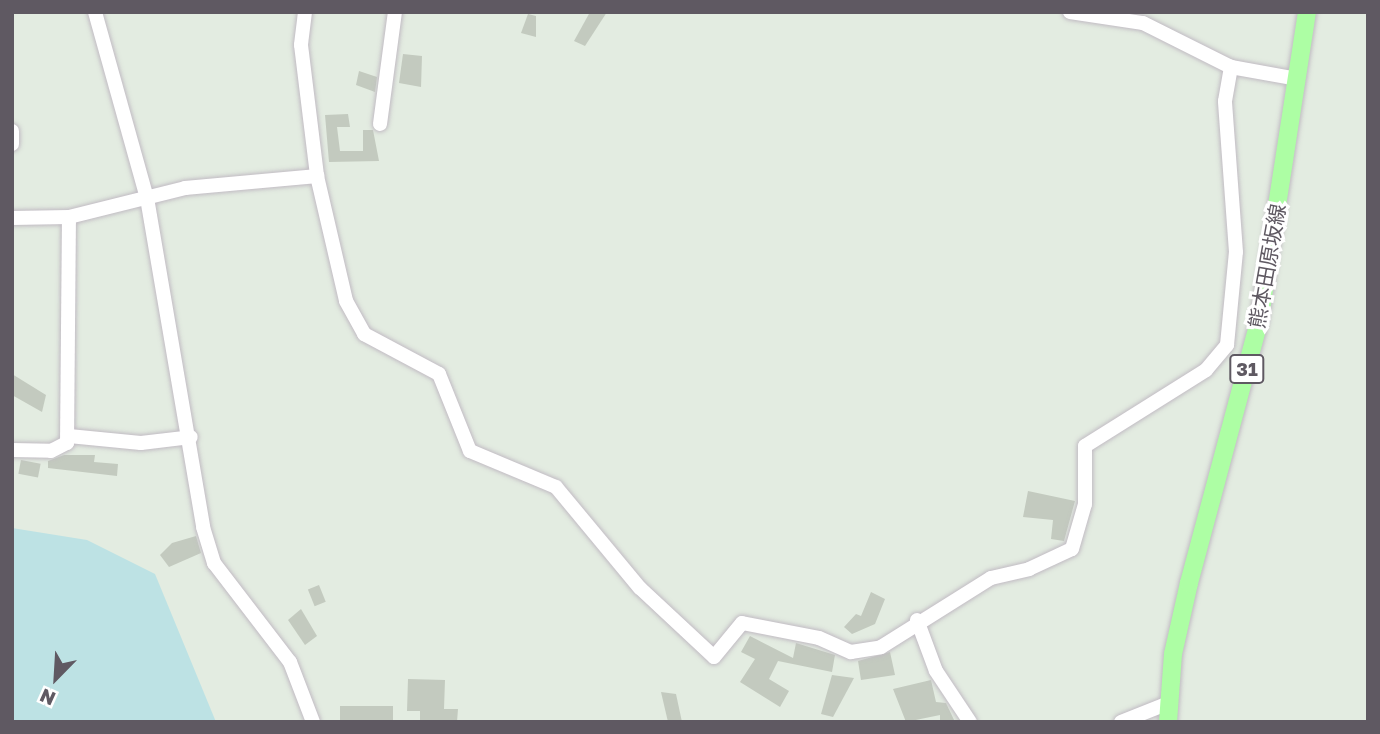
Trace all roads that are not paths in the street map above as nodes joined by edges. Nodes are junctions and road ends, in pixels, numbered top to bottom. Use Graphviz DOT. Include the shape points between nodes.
graph roads {
  1 [pos="95,12"];
  2 [pos="305,12"];
  3 [pos="395,12"];
  4 [pos="1070,12"];
  5 [pos="1307,12"];
  6 [pos="1231,67"];
  7 [pos="1297,79"];
  8 [pos="380,124"];
  9 [pos="12,131"];
  10 [pos="12,144"];
  11 [pos="317,176"];
  12 [pos="147,198"];
  13 [pos="69,217"];
  14 [pos="12,218"];
  15 [pos="69,436"];
  16 [pos="191,437"];
  17 [pos="12,450"];
  18 [pos="917,620"];
  19 [pos="1167,713"];
  20 [pos="313,722"];
  21 [pos="970,722"];
  22 [pos="1121,722"];
  1 -- 12 [label="street"];
  2 -- 11 [label="street" via="301,45"];
  3 -- 8 [label="street"];
  4 -- 6 [label="street" via="1143,23"];
  5 -- 7 [label="main road, 熊本田原坂線 / 31"];
  6 -- 7 [label="street"];
  6 -- 18 [label="street" via="1225,101 1236,252 1227,345 1206,370 1085,446 1085,504 1072,549 1040,565 991,578"];
  7 -- 19 [label="main road, 熊本田原坂線 / 31" via="1259,322 1189,583"];
  9 -- 10 [label="street"];
  11 -- 12 [label="street" via="185,188"];
  11 -- 18 [label="street" via="346,301 364,334 439,374 470,451 556,487 640,589 710,655 717,654 742,623 819,638 851,652 881,647"];
  12 -- 13 [label="street"];
  12 -- 16 [label="street" via="173,327 176,383"];
  13 -- 14 [label="street"];
  13 -- 15 [label="street"];
  15 -- 16 [label="street" via="141,443"];
  15 -- 17 [label="street" via="62,449"];
  16 -- 20 [label="street" via="195,489 214,563 290,662"];
  18 -- 21 [label="street" via="936,671"];
  19 -- 22 [label="street"];
}
